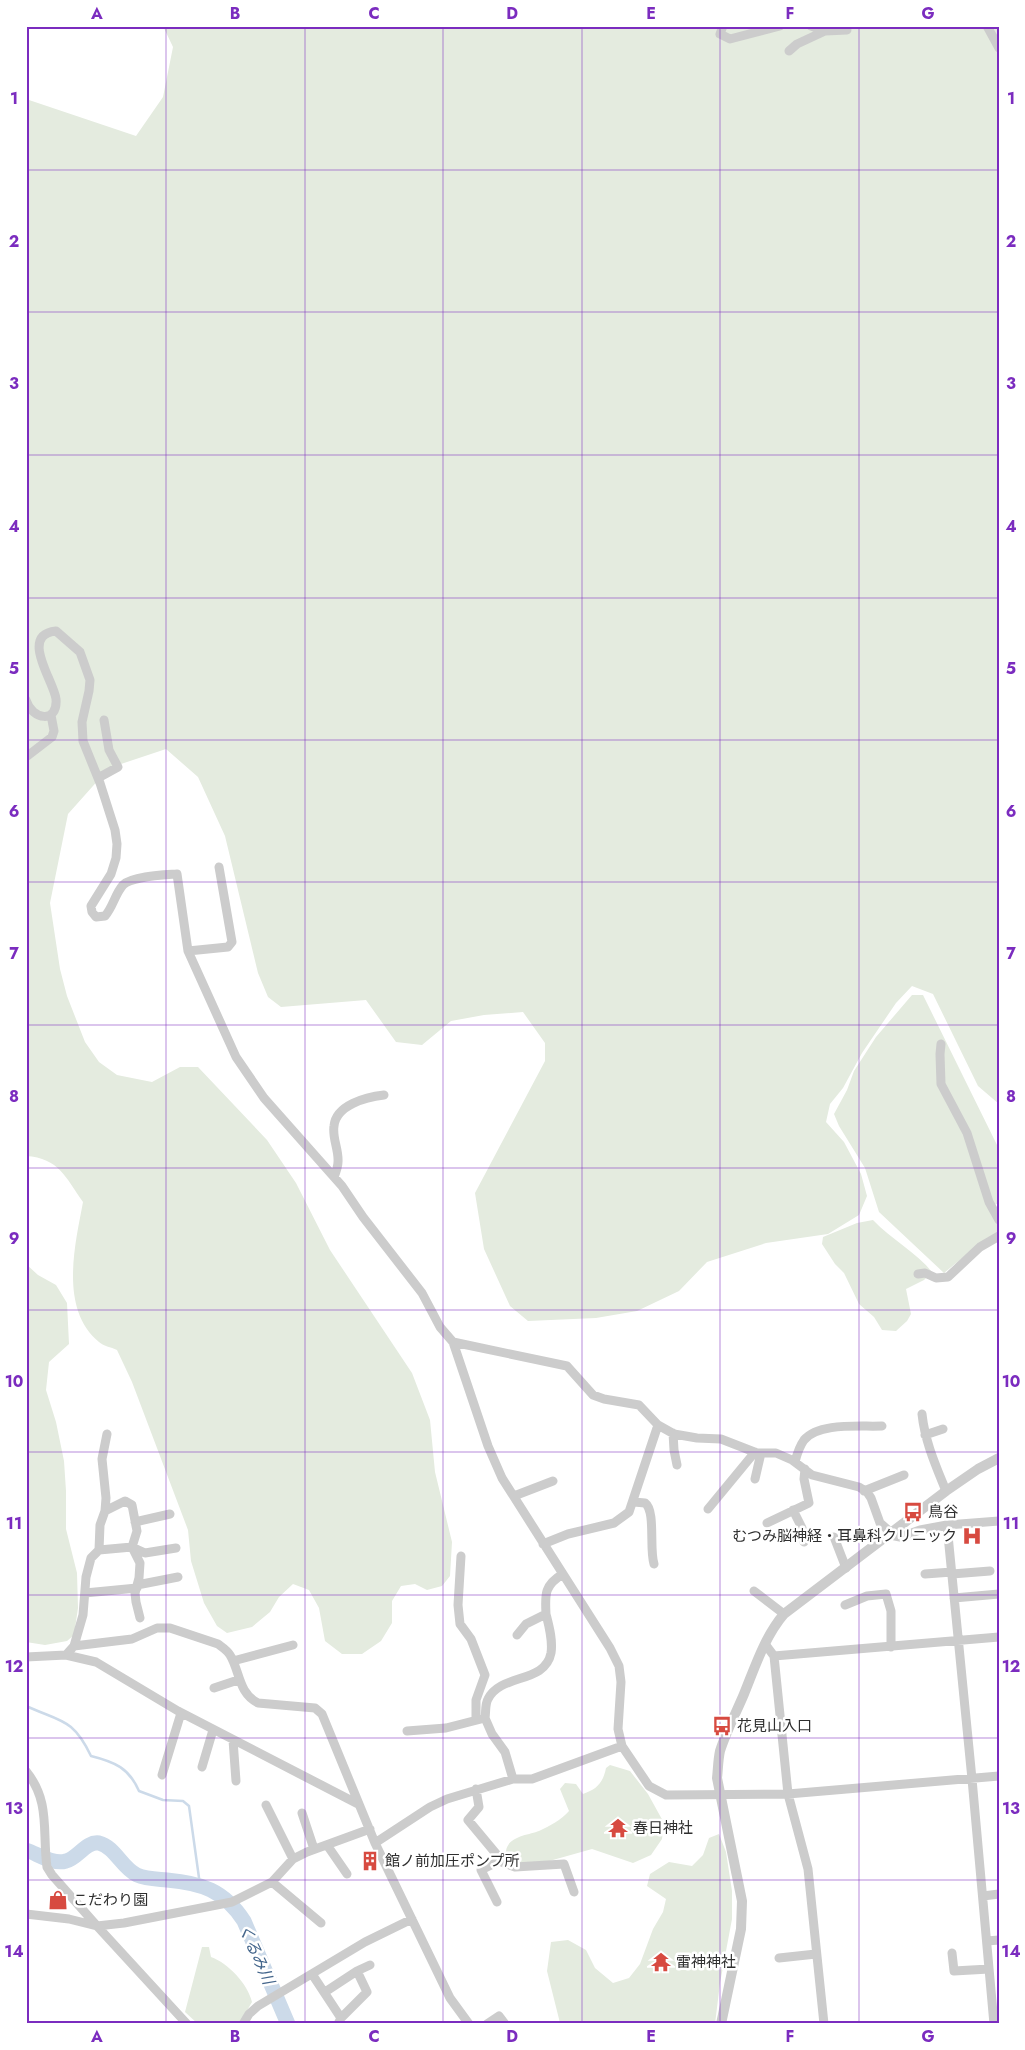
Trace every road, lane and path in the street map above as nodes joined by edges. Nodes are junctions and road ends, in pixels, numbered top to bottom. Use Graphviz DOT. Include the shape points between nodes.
graph roads {
  1 [pos="723,26"];
  2 [pos="780,26"];
  3 [pos="811,26"];
  4 [pos="987,26"];
  5 [pos="847,30"];
  6 [pos="825,31"];
  7 [pos="999,48"];
  8 [pos="789,52"];
  9 [pos="26,700"];
  10 [pos="51,714"];
  11 [pos="104,720"];
  12 [pos="26,756"];
  13 [pos="98,778"];
  14 [pos="219,867"];
  15 [pos="188,951"];
  16 [pos="941,1044"];
  17 [pos="384,1095"];
  18 [pos="334,1177"];
  19 [pos="999,1220"];
  20 [pos="999,1236"];
  21 [pos="918,1274"];
  22 [pos="453,1342"];
  23 [pos="922,1414"];
  24 [pos="658,1425"];
  25 [pos="882,1426"];
  26 [pos="942,1429"];
  27 [pos="673,1433"];
  28 [pos="107,1434"];
  29 [pos="925,1435"];
  30 [pos="758,1452"];
  31 [pos="999,1458"];
  32 [pos="795,1462"];
  33 [pos="677,1465"];
  34 [pos="805,1469"];
  35 [pos="904,1475"];
  36 [pos="755,1479"];
  37 [pos="553,1481"];
  38 [pos="864,1490"];
  39 [pos="946,1491"];
  40 [pos="514,1496"];
  41 [pos="634,1502"];
  42 [pos="708,1509"];
  43 [pos="793,1510"];
  44 [pos="105,1511"];
  45 [pos="170,1514"];
  46 [pos="999,1521"];
  47 [pos="136,1522"];
  48 [pos="767,1523"];
  49 [pos="947,1525"];
  50 [pos="891,1534"];
  51 [pos="834,1537"];
  52 [pos="804,1542"];
  53 [pos="543,1544"];
  54 [pos="132,1547"];
  55 [pos="176,1548"];
  56 [pos="99,1550"];
  57 [pos="461,1556"];
  58 [pos="654,1564"];
  59 [pos="846,1568"];
  60 [pos="990,1571"];
  61 [pos="952,1573"];
  62 [pos="563,1574"];
  63 [pos="924,1574"];
  64 [pos="178,1577"];
  65 [pos="137,1586"];
  66 [pos="754,1591"];
  67 [pos="85,1593"];
  68 [pos="999,1594"];
  69 [pos="954,1598"];
  70 [pos="845,1605"];
  71 [pos="546,1614"];
  72 [pos="784,1614"];
  73 [pos="140,1618"];
  74 [pos="517,1635"];
  75 [pos="999,1637"];
  76 [pos="958,1641"];
  77 [pos="765,1644"];
  78 [pos="74,1646"];
  79 [pos="293,1646"];
  80 [pos="891,1647"];
  81 [pos="66,1655"];
  82 [pos="774,1656"];
  83 [pos="26,1657"];
  84 [pos="233,1661"];
  85 [pos="238,1680"];
  86 [pos="214,1688"];
  87 [pos="181,1713"];
  88 [pos="480,1719"];
  89 [pos="213,1730"];
  90 [pos="407,1731"];
  91 [pos="233,1740"];
  92 [pos="622,1746"];
  93 [pos="202,1767"];
  94 [pos="26,1771"];
  95 [pos="162,1775"];
  96 [pos="999,1776"];
  97 [pos="513,1779"];
  98 [pos="972,1779"];
  99 [pos="236,1781"];
  100 [pos="476,1790"];
  101 [pos="720,1794"];
  102 [pos="788,1794"];
  103 [pos="358,1804"];
  104 [pos="266,1805"];
  105 [pos="302,1813"];
  106 [pos="370,1829"];
  107 [pos="375,1843"];
  108 [pos="327,1845"];
  109 [pos="314,1849"];
  110 [pos="293,1859"];
  111 [pos="499,1861"];
  112 [pos="347,1874"];
  113 [pos="272,1882"];
  114 [pos="574,1892"];
  115 [pos="999,1894"];
  116 [pos="983,1896"];
  117 [pos="496,1902"];
  118 [pos="26,1914"];
  119 [pos="412,1919"];
  120 [pos="321,1923"];
  121 [pos="97,1926"];
  122 [pos="999,1940"];
  123 [pos="987,1942"];
  124 [pos="952,1953"];
  125 [pos="816,1954"];
  126 [pos="779,1958"];
  127 [pos="370,1965"];
  128 [pos="989,1969"];
  129 [pos="357,1971"];
  130 [pos="312,1974"];
  131 [pos="325,1992"];
  132 [pos="339,2021"];
  133 [pos="187,2024"];
  134 [pos="243,2024"];
  135 [pos="468,2024"];
  136 [pos="487,2024"];
  137 [pos="505,2024"];
  138 [pos="721,2024"];
  139 [pos="824,2024"];
  140 [pos="994,2024"];
  1 -- 2 [label="street" via="720,34 730,39"];
  3 -- 6 [label="street"];
  4 -- 7 [label="street"];
  5 -- 6 [label="street"];
  6 -- 8 [label="street" via="797,44"];
  9 -- 10 [label="street" via="38,716"];
  10 -- 12 [label="street" via="52,737"];
  10 -- 13 [label="street" via="56,699 39,646 42,637 56,631 80,652 90,680 82,730 83,741"];
  11 -- 13 [label="street" via="109,750 118,767"];
  13 -- 15 [label="street" via="117,844 111,874 95,898 92,912 96,917 104,916 129,882 177,874"];
  14 -- 15 [label="street" via="232,942 228,947"];
  15 -- 18 [label="street" via="244,1072"];
  16 -- 19 [label="street" via="941,1084 967,1133 989,1202"];
  17 -- 18 [label="street" via="350,1104 336,1118 334,1135 338,1163"];
  18 -- 22 [label="street" via="422,1293"];
  20 -- 21 [label="street" via="980,1247 948,1277"];
  22 -- 24 [label="street" via="568,1366 593,1395 639,1405"];
  22 -- 40 [label="street" via="494,1462"];
  23 -- 29 [label="street"];
  24 -- 27 [label="street"];
  24 -- 41 [label="street"];
  25 -- 32 [label="street" via="839,1427 810,1434 800,1447"];
  26 -- 29 [label="street"];
  27 -- 30 [label="street" via="721,1439"];
  27 -- 33 [label="street"];
  28 -- 44 [label="street" via="102,1459"];
  29 -- 39 [label="street"];
  30 -- 32 [label="street" via="776,1453"];
  30 -- 36 [label="street"];
  30 -- 42 [label="street"];
  31 -- 39 [label="street"];
  32 -- 34 [label="street"];
  34 -- 38 [label="street" via="812,1475"];
  34 -- 43 [label="street" via="809,1503"];
  35 -- 38 [label="street"];
  37 -- 40 [label="street"];
  38 -- 50 [label="street" via="871,1498 880,1522"];
  39 -- 50 [label="street"];
  40 -- 53 [label="street"];
  41 -- 53 [label="street" via="629,1512 614,1523"];
  41 -- 58 [label="street" via="645,1503 650,1510"];
  43 -- 48 [label="street"];
  43 -- 52 [label="street" via="802,1528"];
  44 -- 47 [label="street" via="125,1502 132,1505"];
  44 -- 56 [label="street" via="100,1525"];
  45 -- 47 [label="street"];
  46 -- 49 [label="street"];
  47 -- 54 [label="street"];
  49 -- 50 [label="street" via="900,1537"];
  49 -- 61 [label="street"];
  50 -- 59 [label="street"];
  51 -- 59 [label="street"];
  53 -- 62 [label="street"];
  54 -- 55 [label="street" via="145,1552"];
  54 -- 56 [label="street"];
  54 -- 65 [label="street" via="140,1563"];
  56 -- 67 [label="street" via="91,1558"];
  57 -- 88 [label="street" via="460,1624 471,1639 486,1675 476,1700"];
  59 -- 72 [label="street"];
  60 -- 61 [label="street"];
  61 -- 63 [label="street"];
  61 -- 69 [label="street"];
  62 -- 71 [label="street" via="548,1588"];
  62 -- 92 [label="street" via="619,1666 618,1729"];
  64 -- 65 [label="street"];
  65 -- 67 [label="street"];
  65 -- 73 [label="street"];
  66 -- 72 [label="street"];
  67 -- 78 [label="street" via="83,1615"];
  68 -- 69 [label="street"];
  69 -- 76 [label="street"];
  70 -- 80 [label="street" via="867,1596 886,1594 891,1611"];
  71 -- 74 [label="street" via="526,1624"];
  71 -- 88 [label="street" via="551,1653 547,1661 534,1674 498,1687 487,1700"];
  72 -- 77 [label="street"];
  75 -- 76 [label="street"];
  76 -- 80 [label="street"];
  76 -- 98 [label="street"];
  77 -- 82 [label="street"];
  77 -- 101 [label="street" via="720,1752"];
  78 -- 81 [label="street"];
  78 -- 84 [label="street" via="132,1639 157,1628 170,1628 218,1644"];
  79 -- 84 [label="street"];
  80 -- 82 [label="street"];
  81 -- 83 [label="street"];
  81 -- 87 [label="street" via="96,1662"];
  82 -- 102 [label="street"];
  84 -- 85 [label="street"];
  85 -- 86 [label="street"];
  85 -- 103 [label="street" via="246,1694 258,1703 298,1705 315,1708 322,1714"];
  87 -- 89 [label="street"];
  87 -- 95 [label="street"];
  88 -- 90 [label="street" via="446,1728"];
  88 -- 97 [label="street" via="504,1752"];
  89 -- 91 [label="street"];
  89 -- 93 [label="street"];
  91 -- 99 [label="street"];
  91 -- 103 [label="street"];
  92 -- 97 [label="street" via="532,1779"];
  92 -- 101 [label="street" via="649,1786 659,1793"];
  94 -- 121 [label="street" via="43,1804 46,1855 52,1876"];
  96 -- 98 [label="street"];
  97 -- 100 [label="street"];
  98 -- 102 [label="street"];
  98 -- 116 [label="street"];
  100 -- 107 [label="street" via="430,1807"];
  100 -- 111 [label="street" via="479,1807 468,1820"];
  101 -- 102 [label="street"];
  101 -- 138 [label="street" via="742,1901 741,1929"];
  102 -- 125 [label="street" via="808,1869"];
  103 -- 106 [label="street"];
  104 -- 110 [label="street"];
  105 -- 109 [label="street"];
  106 -- 107 [label="street"];
  106 -- 108 [label="street"];
  107 -- 119 [label="street"];
  108 -- 109 [label="street"];
  108 -- 112 [label="street"];
  109 -- 110 [label="street"];
  110 -- 113 [label="street"];
  111 -- 114 [label="street" via="515,1867 564,1864"];
  111 -- 117 [label="street" via="482,1870"];
  113 -- 120 [label="street"];
  113 -- 121 [label="street" via="232,1902"];
  115 -- 116 [label="street"];
  116 -- 123 [label="street"];
  118 -- 121 [label="street"];
  119 -- 130 [label="street"];
  119 -- 135 [label="street" via="450,1998"];
  121 -- 133 [label="street"];
  122 -- 123 [label="street"];
  123 -- 128 [label="street"];
  124 -- 128 [label="street" via="954,1971"];
  125 -- 126 [label="street"];
  125 -- 139 [label="street"];
  127 -- 129 [label="street"];
  128 -- 140 [label="street"];
  129 -- 131 [label="street"];
  129 -- 132 [label="street" via="367,1992"];
  130 -- 131 [label="street"];
  130 -- 134 [label="street" via="268,1999 249,2014"];
  131 -- 132 [label="street"];
  136 -- 137 [label="street" via="499,2016"];
}
